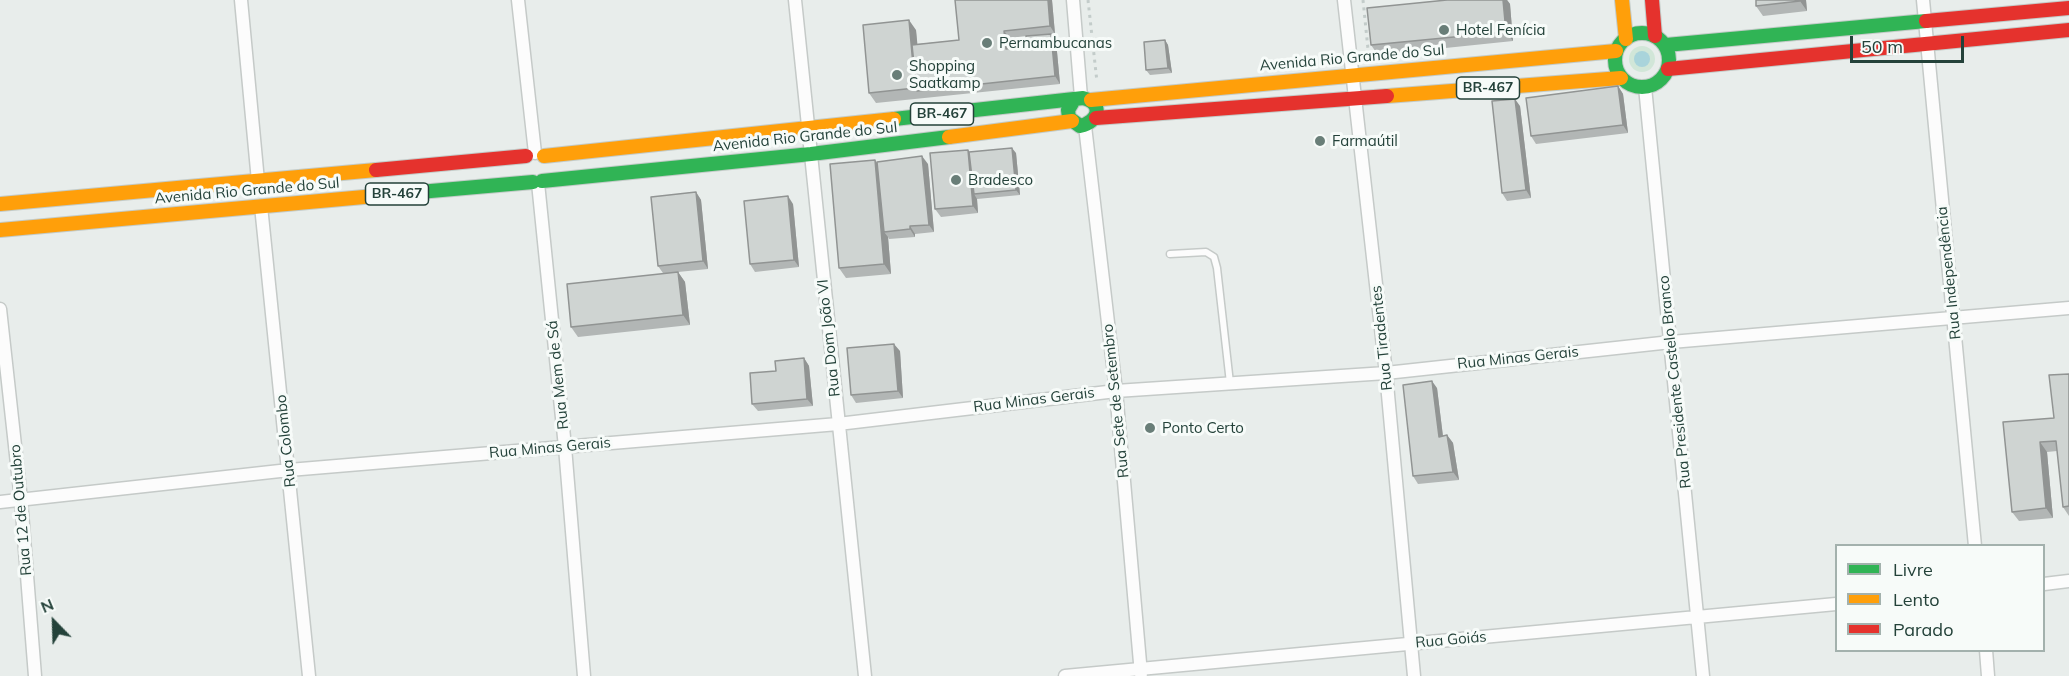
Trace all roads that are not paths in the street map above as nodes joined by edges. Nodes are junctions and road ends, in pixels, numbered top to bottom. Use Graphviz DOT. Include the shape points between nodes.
graph roads {
  1 [pos="241,0"];
  2 [pos="518,0"];
  3 [pos="795,0"];
  4 [pos="1073,0"];
  5 [pos="1344,0"];
  6 [pos="1622,0"];
  7 [pos="1652,0"];
  8 [pos="1923,0"];
  9 [pos="2069,8"];
  10 [pos="1924,22"];
  11 [pos="2069,30"];
  12 [pos="1626,39"];
  13 [pos="1660,40"];
  14 [pos="1926,42"];
  15 [pos="1616,51"];
  16 [pos="1668,69"];
  17 [pos="1352,75"];
  18 [pos="1621,78"];
  19 [pos="1645,87"];
  20 [pos="1086,99"];
  21 [pos="1354,99"];
  22 [pos="1084,122"];
  23 [pos="809,128"];
  24 [pos="811,154"];
  25 [pos="535,155"];
  26 [pos="258,181"];
  27 [pos="538,182"];
  28 [pos="0,204"];
  29 [pos="261,206"];
  30 [pos="0,230"];
  31 [pos="1170,254"];
  32 [pos="2069,308"];
  33 [pos="0,309"];
  34 [pos="1953,318"];
  35 [pos="1671,342"];
  36 [pos="1386,373"];
  37 [pos="1230,383"];
  38 [pos="1116,391"];
  39 [pos="838,424"];
  40 [pos="565,447"];
  41 [pos="289,470"];
  42 [pos="21,500"];
  43 [pos="0,502"];
  44 [pos="1975,544"];
  45 [pos="2069,581"];
  46 [pos="2045,584"];
  47 [pos="1835,603"];
  48 [pos="1697,617"];
  49 [pos="1411,643"];
  50 [pos="1986,652"];
  51 [pos="1140,672"];
  52 [pos="35,676"];
  53 [pos="309,676"];
  54 [pos="584,676"];
  55 [pos="865,676"];
  56 [pos="1065,676"];
  57 [pos="1414,676"];
  58 [pos="1703,676"];
  59 [pos="1989,676"];
  1 -- 26 [label="street"];
  2 -- 25 [label="street"];
  3 -- 23 [label="street, Rua Dom João VI"];
  4 -- 20 [label="street"];
  5 -- 17 [label="street, Rua Tiradentes"];
  6 -- 12 [label="main road"];
  7 -- 13 [label="main road"];
  8 -- 10 [label="street, Rua Independência"];
  9 -- 10 [label="main road"];
  10 -- 13 [label="main road"];
  10 -- 14 [label="street, Rua Independência"];
  11 -- 14 [label="main road"];
  12 -- 13 [label="main road" via="1642,33"];
  12 -- 15 [label="main road"];
  13 -- 16 [label="main road" via="1670,59"];
  14 -- 16 [label="main road"];
  14 -- 34 [label="street, Rua Independência"];
  15 -- 17 [label="main road, Avenida Rio Grande do Sul / BR-467"];
  15 -- 18 [label="main road"];
  16 -- 19 [label="main road" via="1658,83"];
  17 -- 20 [label="main road, Avenida Rio Grande do Sul / BR-467"];
  17 -- 21 [label="street, Rua Tiradentes"];
  18 -- 19 [label="main road, Avenida Rio Grande do Sul / BR-467"];
  18 -- 21 [label="main road, Avenida Rio Grande do Sul / BR-467"];
  19 -- 35 [label="street, Rua Presidente Castelo Branco"];
  20 -- 22 [label="main road" via="1097,108"];
  20 -- 22 [label="main road" via="1068,110"];
  20 -- 23 [label="main road, Avenida Rio Grande do Sul / BR-467"];
  21 -- 22 [label="main road, Avenida Rio Grande do Sul / BR-467"];
  21 -- 36 [label="street, Rua Tiradentes"];
  22 -- 24 [label="main road, Avenida Rio Grande do Sul / BR-467"];
  22 -- 38 [label="street, Rua Sete de Setembro"];
  23 -- 24 [label="street, Rua Dom João VI"];
  23 -- 25 [label="main road, Avenida Rio Grande do Sul / BR-467"];
  24 -- 27 [label="main road, Avenida Rio Grande do Sul / BR-467"];
  24 -- 39 [label="street, Rua Dom João VI"];
  25 -- 26 [label="main road, Avenida Rio Grande do Sul / BR-467"];
  25 -- 27 [label="main road" via="548,160 550,169"];
  25 -- 27 [label="main road" via="520,164 521,174"];
  26 -- 28 [label="main road, Avenida Rio Grande do Sul / BR-467"];
  27 -- 29 [label="main road, Avenida Rio Grande do Sul / BR-467"];
  27 -- 40 [label="street, Rua Mem de Sá"];
  29 -- 30 [label="main road, Avenida Rio Grande do Sul / BR-467"];
  29 -- 41 [label="street, Rua Colombo"];
  31 -- 37 [label="lane" via="1206,252 1214,257"];
  32 -- 34 [label="street, Rua Minas Gerais"];
  33 -- 42 [label="street, Rua 12 de Outubro"];
  34 -- 35 [label="street, Rua Minas Gerais"];
  34 -- 44 [label="street, Rua Independência"];
  35 -- 36 [label="street, Rua Minas Gerais"];
  35 -- 48 [label="street, Rua Presidente Castelo Branco"];
  36 -- 37 [label="street, Rua Minas Gerais"];
  36 -- 49 [label="street, Rua Tiradentes"];
  37 -- 38 [label="street, Rua Minas Gerais"];
  38 -- 39 [label="street, Rua Minas Gerais"];
  38 -- 51 [label="street, Rua Sete de Setembro"];
  39 -- 40 [label="street, Rua Minas Gerais"];
  39 -- 55 [label="street, Rua Dom João VI"];
  40 -- 41 [label="street, Rua Minas Gerais"];
  40 -- 54 [label="street, Rua Mem de Sá"];
  41 -- 42 [label="street, Rua Minas Gerais"];
  41 -- 53 [label="street, Rua Colombo"];
  42 -- 43 [label="street, Rua Minas Gerais"];
  42 -- 52 [label="street, Rua 12 de Outubro"];
  45 -- 46 [label="street"];
  47 -- 48 [label="street, Rua Goiás"];
  48 -- 49 [label="street, Rua Goiás"];
  48 -- 58 [label="street, Rua Presidente Castelo Branco"];
  49 -- 51 [label="street, Rua Goiás"];
  49 -- 57 [label="street, Rua Tiradentes"];
  50 -- 59 [label="street"];
  51 -- 56 [label="street, Rua Goiás"];
}
